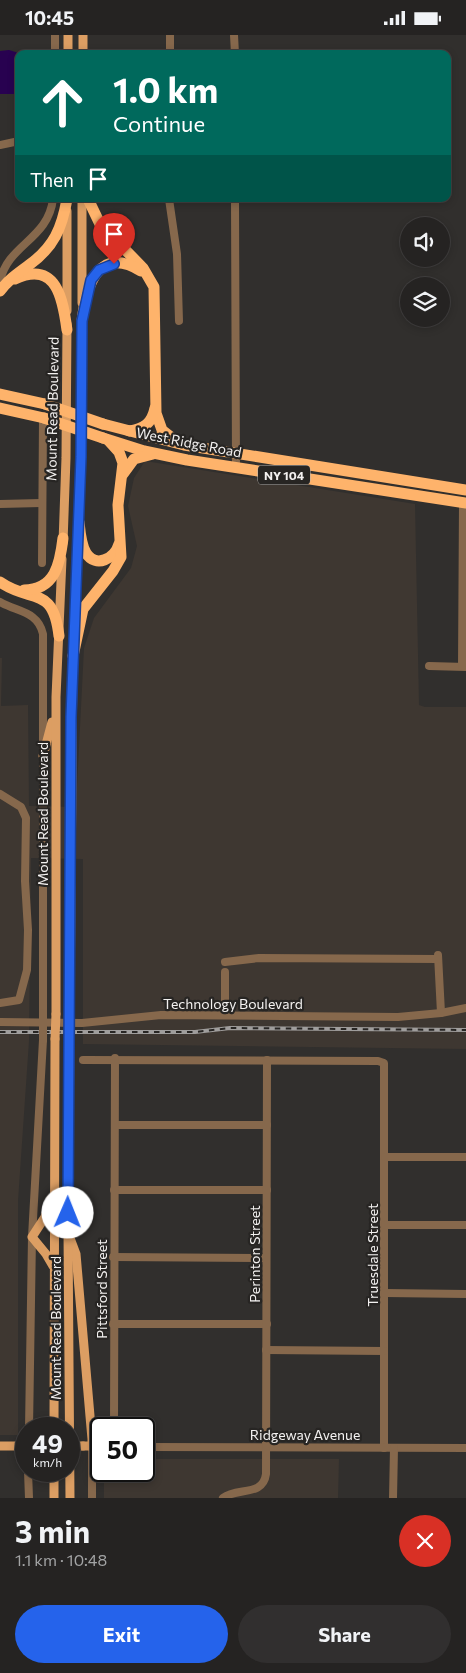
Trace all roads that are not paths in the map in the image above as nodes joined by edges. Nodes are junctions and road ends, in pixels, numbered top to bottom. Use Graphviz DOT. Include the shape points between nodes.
graph roads {
  1 [pos="55,35"];
  2 [pos="68,35"];
  3 [pos="83,35"];
  4 [pos="170,35"];
  5 [pos="234,35"];
  6 [pos="55,50"];
  7 [pos="68,50"];
  8 [pos="83,50"];
  9 [pos="170,50"];
  10 [pos="235,50"];
  11 [pos="15,142"];
  12 [pos="0,145"];
  13 [pos="52,202"];
  14 [pos="66,202"];
  15 [pos="67,202"];
  16 [pos="82,202"];
  17 [pos="90,202"];
  18 [pos="168,202"];
  19 [pos="235,202"];
  20 [pos="151,279"];
  21 [pos="0,286"];
  22 [pos="82,321"];
  23 [pos="179,321"];
  24 [pos="67,331"];
  25 [pos="0,390"];
  26 [pos="0,394"];
  27 [pos="21,398"];
  28 [pos="156,406"];
  29 [pos="4,409"];
  30 [pos="44,418"];
  31 [pos="125,431"];
  32 [pos="103,438"];
  33 [pos="184,445"];
  34 [pos="160,454"];
  35 [pos="236,454"];
  36 [pos="236,467"];
  37 [pos="123,473"];
  38 [pos="466,490"];
  39 [pos="41,503"];
  40 [pos="465,503"];
  41 [pos="0,504"];
  42 [pos="79,522"];
  43 [pos="63,538"];
  44 [pos="120,538"];
  45 [pos="42,563"];
  46 [pos="0,582"];
  47 [pos="15,589"];
  48 [pos="0,602"];
  49 [pos="59,636"];
  50 [pos="73,656"];
  51 [pos="429,666"];
  52 [pos="464,667"];
  53 [pos="56,697"];
  54 [pos="43,756"];
  55 [pos="0,794"];
  56 [pos="225,963"];
  57 [pos="226,972"];
  58 [pos="0,1003"];
  59 [pos="466,1008"];
  60 [pos="441,1013"];
  61 [pos="225,1015"];
  62 [pos="0,1021"];
  63 [pos="115,1058"];
  64 [pos="83,1060"];
  65 [pos="268,1060"];
  66 [pos="115,1125"];
  67 [pos="268,1125"];
  68 [pos="385,1157"];
  69 [pos="466,1157"];
  70 [pos="54,1179"];
  71 [pos="114,1190"];
  72 [pos="267,1190"];
  73 [pos="385,1225"];
  74 [pos="466,1225"];
  75 [pos="68,1231"];
  76 [pos="32,1237"];
  77 [pos="114,1257"];
  78 [pos="266,1258"];
  79 [pos="54,1267"];
  80 [pos="385,1293"];
  81 [pos="466,1294"];
  82 [pos="114,1324"];
  83 [pos="267,1324"];
  84 [pos="266,1350"];
  85 [pos="384,1351"];
  86 [pos="29,1417"];
  87 [pos="54,1417"];
  88 [pos="114,1417"];
  89 [pos="90,1422"];
  90 [pos="0,1446"];
  91 [pos="15,1446"];
  92 [pos="155,1447"];
  93 [pos="266,1447"];
  94 [pos="384,1448"];
  95 [pos="394,1448"];
  96 [pos="466,1448"];
  97 [pos="28,1482"];
  98 [pos="54,1482"];
  99 [pos="92,1482"];
  100 [pos="28,1498"];
  101 [pos="54,1498"];
  102 [pos="70,1498"];
  103 [pos="92,1498"];
  104 [pos="223,1498"];
  105 [pos="393,1498"];
  1 -- 6 [label="street"];
  2 -- 7 [label="main road"];
  3 -- 8 [label="main road"];
  4 -- 9 [label="street"];
  5 -- 10 [label="street"];
  11 -- 12 [label="street"];
  13 -- 21 [label="street" via="46,223 12,257"];
  14 -- 21 [label="highway" via="59,232 52,245"];
  15 -- 24 [label="main road, Mount Read Boulevard"];
  16 -- 22 [label="main road, Mount Read Boulevard"];
  17 -- 20 [label="highway" via="100,223"];
  18 -- 23 [label="street" via="176,254"];
  19 -- 35 [label="street"];
  20 -- 22 [label="highway" via="124,264 102,269 88,286"];
  20 -- 28 [label="highway" via="156,296"];
  21 -- 24 [label="highway" via="26,275 49,279 59,291"];
  22 -- 42 [label="main road, Mount Read Boulevard"];
  24 -- 43 [label="main road, Mount Read Boulevard"];
  25 -- 27 [label="highway"];
  26 -- 27 [label="highway, West Ridge Road / NY 104"];
  27 -- 31 [label="highway, West Ridge Road / NY 104, bridge"];
  28 -- 31 [label="highway" via="152,419 146,425"];
  28 -- 33 [label="highway" via="161,428"];
  29 -- 30 [label="highway, West Ridge Road / NY 104"];
  30 -- 32 [label="highway, West Ridge Road / NY 104, bridge"];
  30 -- 39 [label="street, Mount Read Boulevard"];
  31 -- 33 [label="highway, West Ridge Road / NY 104"];
  32 -- 34 [label="highway, West Ridge Road / NY 104"];
  32 -- 37 [label="highway" via="119,452"];
  33 -- 35 [label="highway, West Ridge Road / NY 104"];
  34 -- 36 [label="highway, West Ridge Road / NY 104"];
  34 -- 37 [label="highway" via="136,458"];
  35 -- 36 [label="street"];
  35 -- 38 [label="highway, West Ridge Road / NY 104"];
  36 -- 40 [label="highway, West Ridge Road / NY 104"];
  37 -- 44 [label="highway" via="118,505"];
  39 -- 41 [label="street"];
  39 -- 45 [label="street, Mount Read Boulevard"];
  40 -- 52 [label="street"];
  42 -- 44 [label="highway" via="84,550 94,560 113,557"];
  42 -- 50 [label="main road, Mount Read Boulevard"];
  43 -- 47 [label="highway" via="51,580 38,589"];
  43 -- 49 [label="main road, Mount Read Boulevard"];
  44 -- 50 [label="highway" via="120,559 83,609"];
  46 -- 47 [label="highway"];
  47 -- 49 [label="highway" via="38,596 48,603"];
  48 -- 54 [label="street, Mount Read Boulevard" via="30,614 41,628"];
  49 -- 53 [label="main road, Mount Read Boulevard"];
  50 -- 75 [label="main road, Mount Read Boulevard, bridge"];
  51 -- 52 [label="street"];
  53 -- 54 [label="main road"];
  53 -- 70 [label="main road, Mount Read Boulevard, bridge"];
  54 -- 76 [label="street, Mount Read Boulevard, bridge" via="43,1039"];
  55 -- 58 [label="street" via="21,807 26,818 28,930 26,970 20,1000"];
  56 -- 60 [label="street" via="259,958 438,956"];
  57 -- 61 [label="street"];
  59 -- 60 [label="street, Technology Boulevard"];
  60 -- 61 [label="street, Technology Boulevard" via="398,1017"];
  61 -- 62 [label="street, Technology Boulevard" via="161,1015 82,1023"];
  63 -- 64 [label="street"];
  63 -- 65 [label="street"];
  63 -- 66 [label="street, Pittsford Street"];
  65 -- 67 [label="street, Perinton Street"];
  65 -- 68 [label="street, Truesdale Street" via="384,1063"];
  66 -- 67 [label="street"];
  66 -- 71 [label="street, Pittsford Street"];
  67 -- 72 [label="street, Perinton Street"];
  68 -- 69 [label="street"];
  68 -- 73 [label="street, Truesdale Street"];
  70 -- 76 [label="main road" via="50,1205"];
  70 -- 79 [label="main road, Mount Read Boulevard"];
  71 -- 72 [label="street"];
  71 -- 77 [label="street, Pittsford Street"];
  72 -- 78 [label="street, Perinton Street"];
  73 -- 74 [label="street"];
  73 -- 80 [label="street, Truesdale Street"];
  75 -- 89 [label="main road" via="76,1254"];
  75 -- 102 [label="main road, Mount Read Boulevard"];
  76 -- 79 [label="main road"];
  76 -- 86 [label="street, Mount Read Boulevard"];
  77 -- 78 [label="street"];
  77 -- 82 [label="street, Pittsford Street"];
  78 -- 83 [label="street, Perinton Street"];
  79 -- 87 [label="main road, Mount Read Boulevard"];
  80 -- 81 [label="street"];
  80 -- 85 [label="street, Truesdale Street"];
  82 -- 83 [label="street"];
  82 -- 88 [label="street, Pittsford Street"];
  83 -- 84 [label="street, Perinton Street"];
  84 -- 85 [label="street"];
  84 -- 93 [label="street, Perinton Street"];
  85 -- 94 [label="street, Truesdale Street"];
  90 -- 91 [label="main road"];
  92 -- 93 [label="street, Ridgeway Avenue"];
  93 -- 94 [label="street, Ridgeway Avenue"];
  93 -- 104 [label="street, Perinton Street" via="266,1478 261,1485"];
  94 -- 95 [label="street, Ridgeway Avenue"];
  95 -- 96 [label="street, Ridgeway Avenue"];
  95 -- 105 [label="street"];
  97 -- 100 [label="street"];
  98 -- 101 [label="main road"];
  99 -- 103 [label="street"];
}
